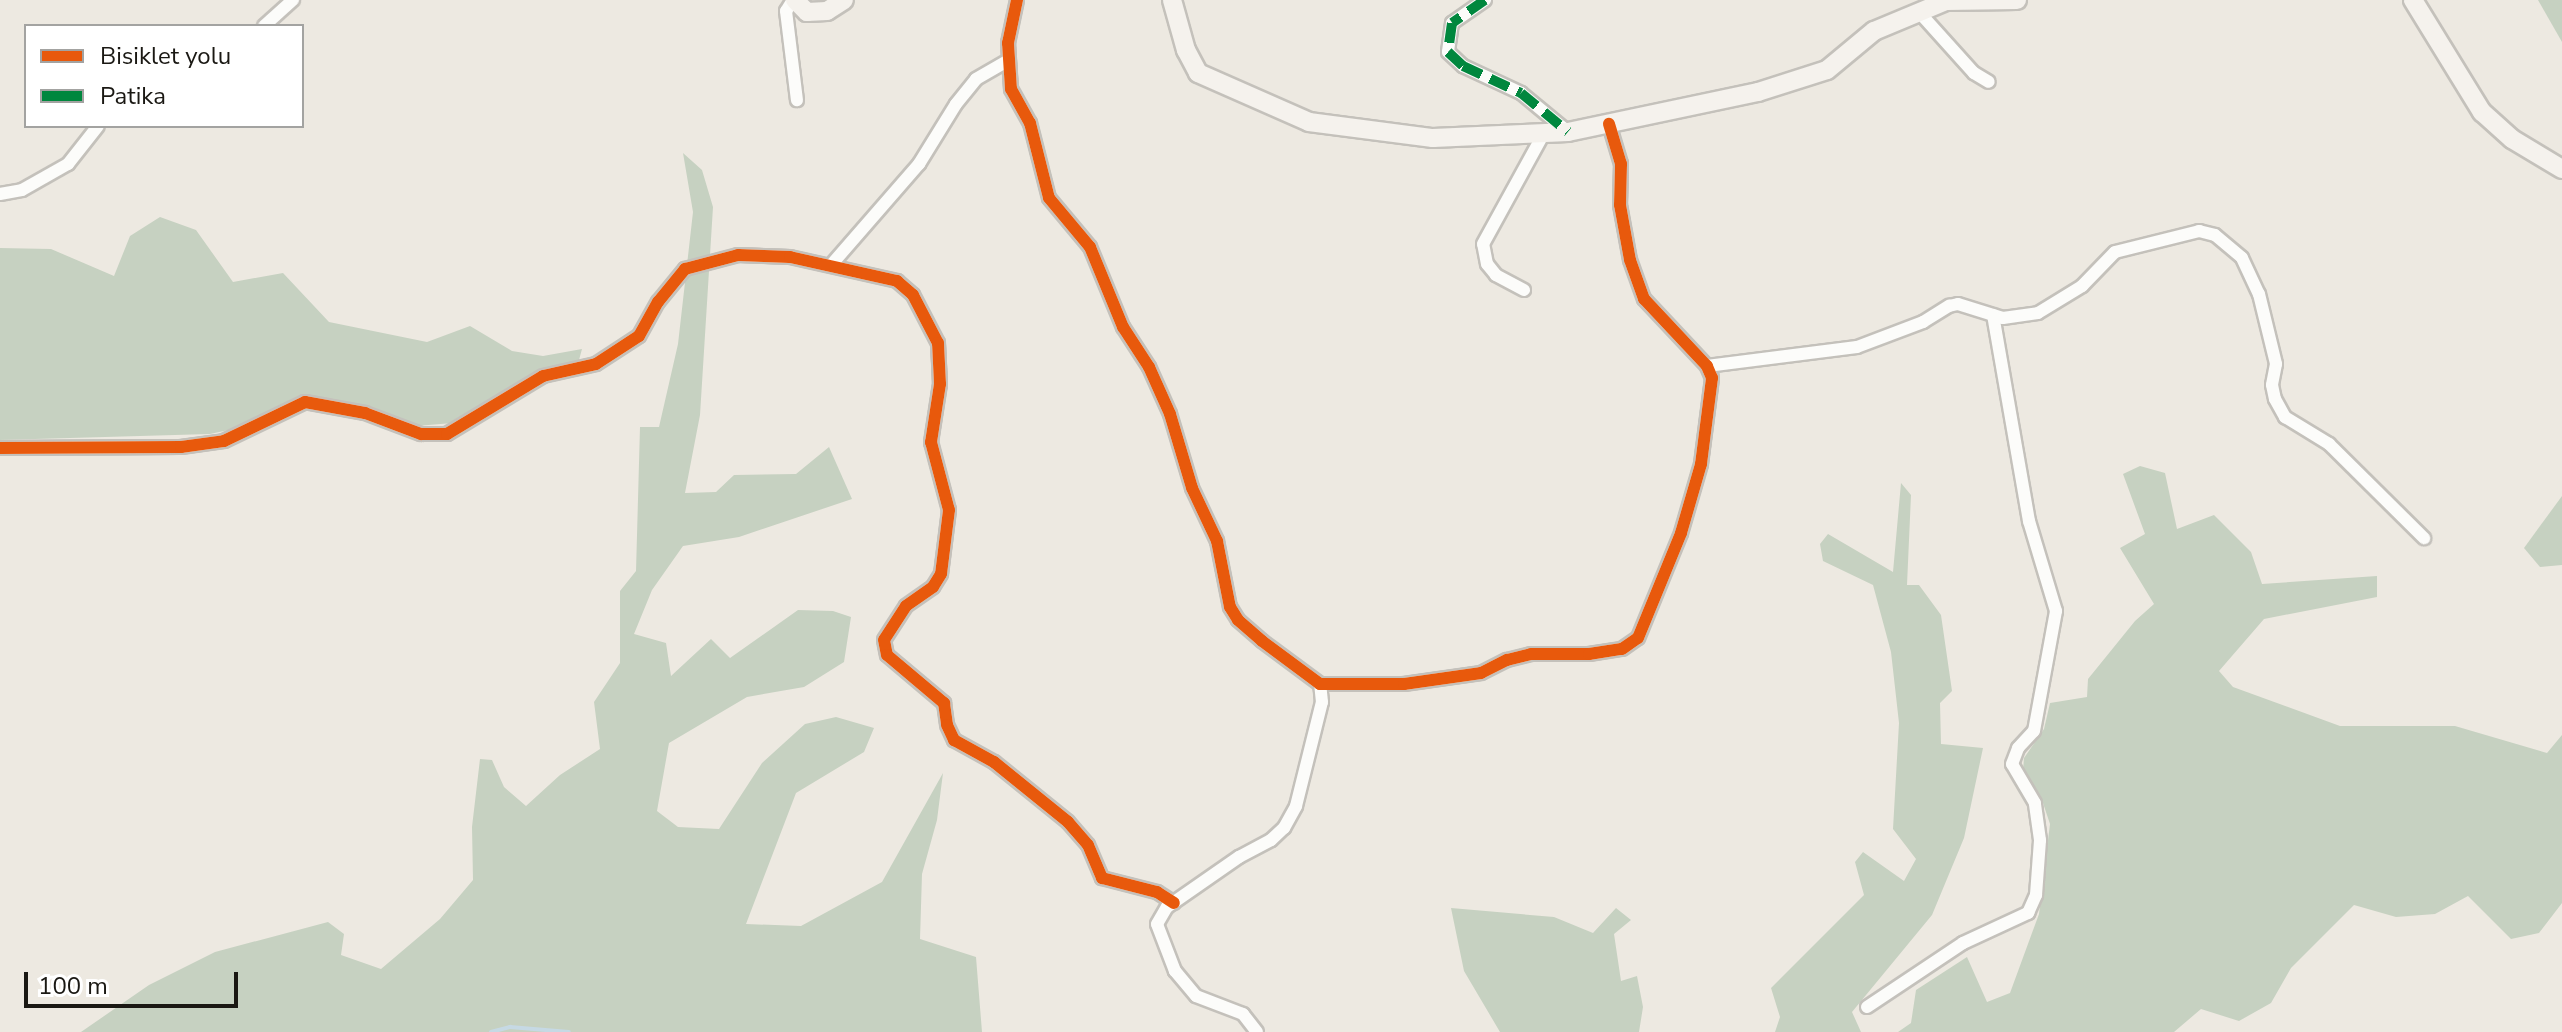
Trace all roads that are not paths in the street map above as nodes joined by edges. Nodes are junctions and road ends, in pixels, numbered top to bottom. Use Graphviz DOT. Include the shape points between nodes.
graph roads {
  1 [pos="293,0"];
  2 [pos="794,0"];
  3 [pos="844,0"];
  4 [pos="1017,0"];
  5 [pos="1172,0"];
  6 [pos="1485,0"];
  7 [pos="1946,0"];
  8 [pos="2017,0"];
  9 [pos="2413,0"];
  10 [pos="1919,12"];
  11 [pos="266,24"];
  12 [pos="1009,60"];
  13 [pos="1989,82"];
  14 [pos="797,100"];
  15 [pos="1609,124"];
  16 [pos="96,128"];
  17 [pos="1568,132"];
  18 [pos="1544,133"];
  19 [pos="2562,169"];
  20 [pos="0,194"];
  21 [pos="832,264"];
  22 [pos="1524,290"];
  23 [pos="1993,315"];
  24 [pos="1707,366"];
  25 [pos="0,448"];
  26 [pos="2424,538"];
  27 [pos="1320,684"];
  28 [pos="1174,903"];
  29 [pos="1867,1007"];
  30 [pos="1257,1032"];
  1 -- 11 [label="street"];
  2 -- 3 [label="street" via="807,12 827,11"];
  2 -- 14 [label="street" via="786,11"];
  4 -- 12 [label="street"];
  5 -- 18 [label="street" via="1198,73 1309,122 1433,138"];
  6 -- 17 [label="street" via="1452,23 1448,52 1463,66 1521,93"];
  7 -- 8 [label="street"];
  7 -- 10 [label="street"];
  9 -- 19 [label="street" via="2482,112 2512,139"];
  10 -- 13 [label="street" via="1974,73"];
  10 -- 15 [label="street" via="1874,31 1827,70 1758,92"];
  12 -- 21 [label="street" via="976,79 919,164"];
  12 -- 27 [label="street" via="1011,89 1030,123 1049,198 1090,247 1123,327 1170,414 1192,488 1217,541 1230,607 1250,631"];
  15 -- 17 [label="street"];
  15 -- 24 [label="street" via="1621,164 1620,205 1630,260 1644,299"];
  16 -- 20 [label="street" via="68,164 22,190"];
  17 -- 18 [label="street"];
  18 -- 22 [label="street" via="1483,244 1487,264 1496,275"];
  21 -- 25 [label="street" via="738,255 685,269 639,336 596,364 543,376 447,434 421,434 365,413 305,402 224,441 181,447"];
  21 -- 28 [label="street" via="897,281 913,295 938,343 940,384 931,442 949,510 941,574 933,587 906,606 884,640 887,655 944,703 954,740 994,762 1068,822 1093,853 1102,878 1157,892"];
  23 -- 24 [label="street" via="1958,304 1857,347"];
  23 -- 26 [label="street" via="2038,313 2082,286 2115,252 2199,231 2215,235 2242,258 2259,294 2276,364 2272,385 2285,417 2329,444"];
  23 -- 29 [label="street" via="2029,521 2056,611 2034,731 2012,764 2035,803 2040,840 2036,895 2028,913 1963,943"];
  24 -- 27 [label="street" via="1712,378 1701,464 1681,533 1638,638 1622,649 1589,654 1531,654 1481,673 1404,684"];
  27 -- 28 [label="street" via="1322,702 1296,806 1284,828"];
  28 -- 30 [label="street" via="1157,924 1175,971 1196,996 1243,1014"];
}
